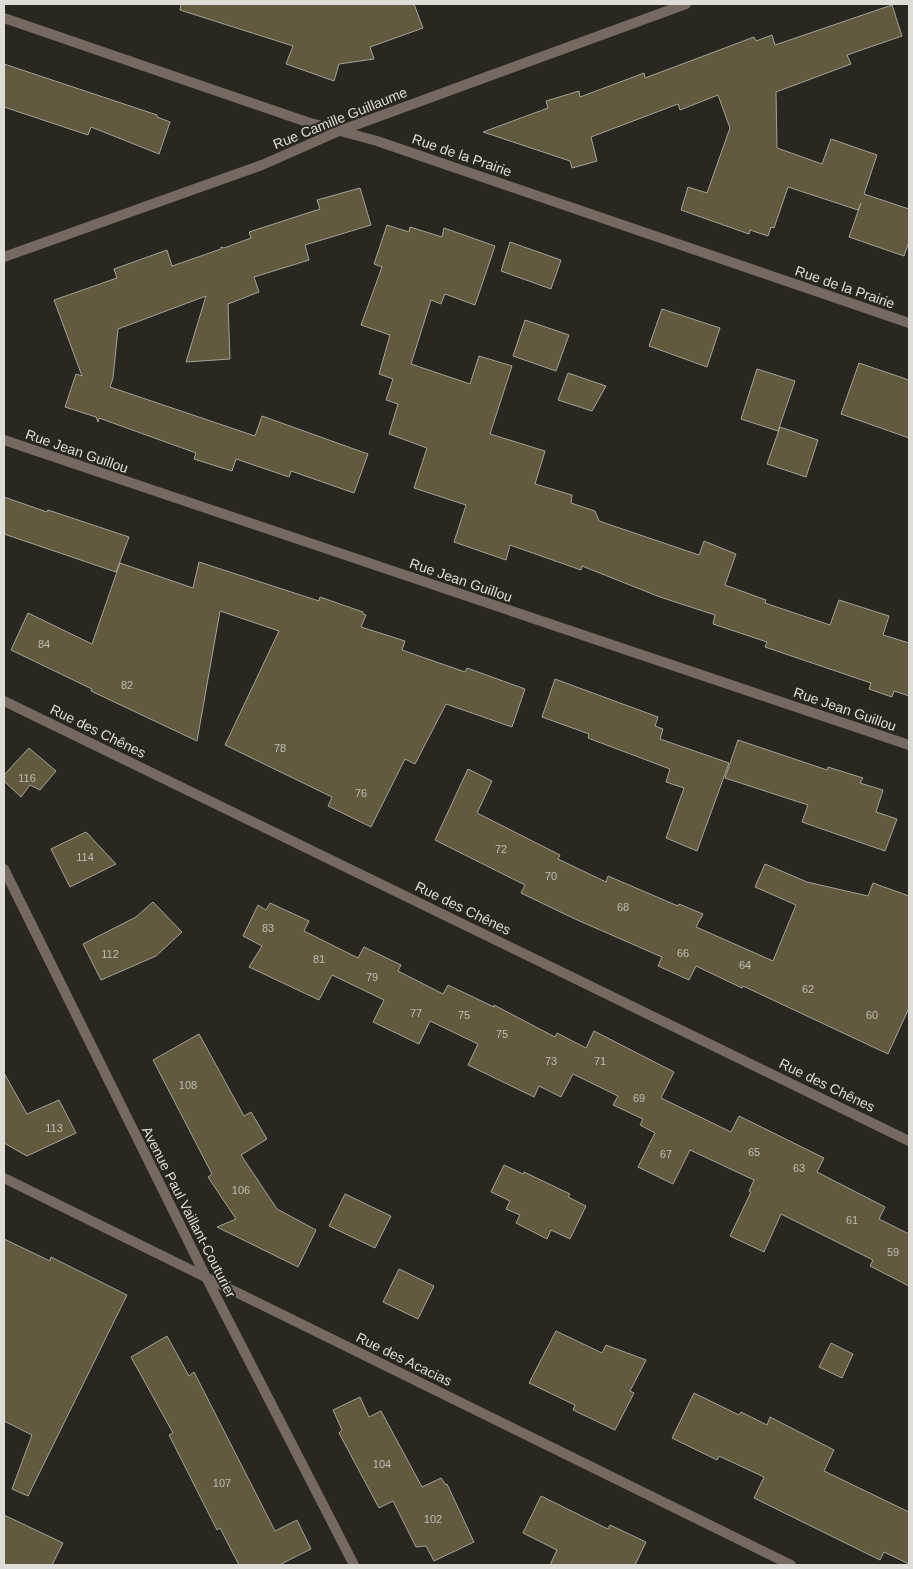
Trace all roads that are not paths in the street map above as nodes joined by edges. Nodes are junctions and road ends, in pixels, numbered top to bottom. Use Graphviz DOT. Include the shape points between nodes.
graph roads {
  1 [pos="686,4"];
  2 [pos="4,18"];
  3 [pos="339,131"];
  4 [pos="4,257"];
  5 [pos="909,323"];
  6 [pos="4,440"];
  7 [pos="4,701"];
  8 [pos="909,745"];
  9 [pos="4,869"];
  10 [pos="909,1141"];
  11 [pos="4,1178"];
  12 [pos="206,1277"];
  13 [pos="354,1565"];
  14 [pos="791,1565"];
  1 -- 3 [label="street, Rue Camille Guillaume"];
  2 -- 3 [label="street, Rue de la Prairie"];
  3 -- 4 [label="street, Rue Camille Guillaume" via="262,165"];
  3 -- 5 [label="street, Rue de la Prairie" via="378,141"];
  6 -- 8 [label="street, Rue Jean Guillou"];
  7 -- 10 [label="street, Rue des Chênes"];
  9 -- 12 [label="street, Avenue Paul Vaillant-Couturier"];
  11 -- 12 [label="street, Rue des Acacias"];
  12 -- 13 [label="street, Avenue Paul Vaillant-Couturier"];
  12 -- 14 [label="street, Rue des Acacias"];
}
